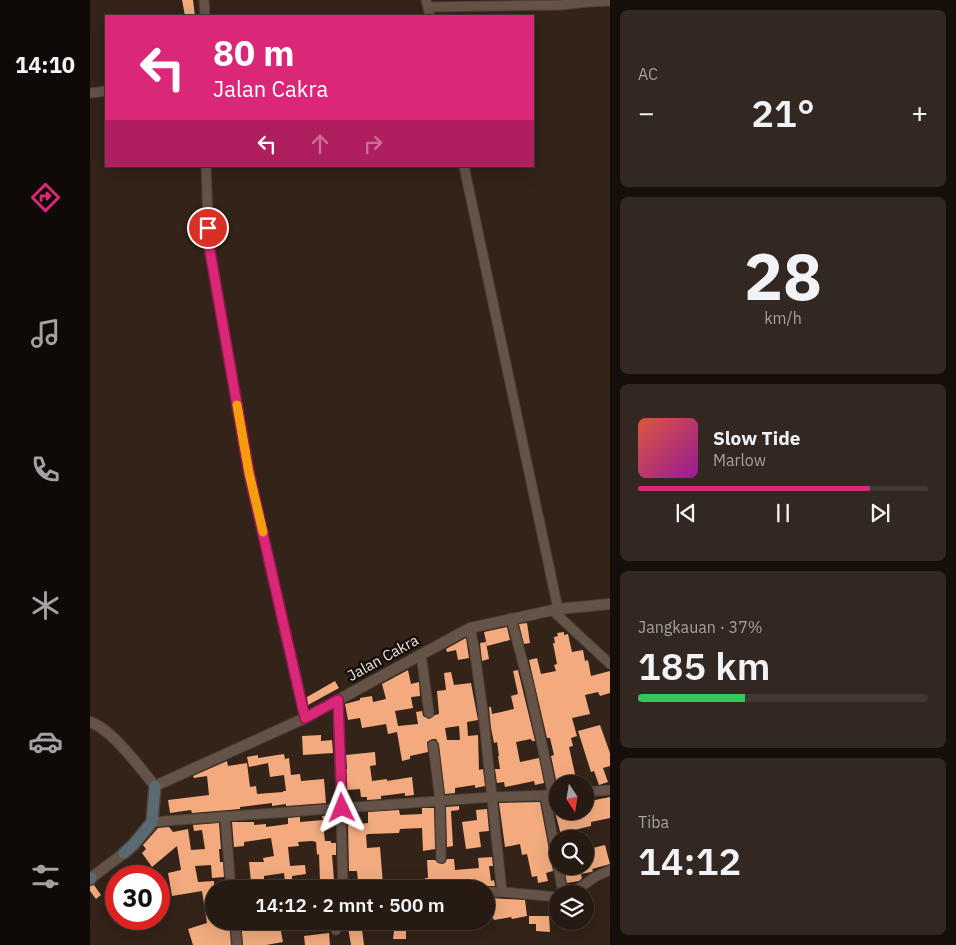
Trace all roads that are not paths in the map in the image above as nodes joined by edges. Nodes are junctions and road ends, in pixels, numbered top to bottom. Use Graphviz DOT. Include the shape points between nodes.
graph roads {
  1 [pos="204,0"];
  2 [pos="610,2"];
  3 [pos="560,3"];
  4 [pos="428,8"];
  5 [pos="205,15"];
  6 [pos="105,91"];
  7 [pos="90,93"];
  8 [pos="206,167"];
  9 [pos="464,167"];
  10 [pos="610,604"];
  11 [pos="555,610"];
  12 [pos="511,618"];
  13 [pos="470,628"];
  14 [pos="421,654"];
  15 [pos="610,664"];
  16 [pos="338,700"];
  17 [pos="429,713"];
  18 [pos="305,718"];
  19 [pos="90,722"];
  20 [pos="433,745"];
  21 [pos="549,781"];
  22 [pos="155,786"];
  23 [pos="610,790"];
  24 [pos="594,791"];
  25 [pos="549,795"];
  26 [pos="492,797"];
  27 [pos="440,801"];
  28 [pos="342,808"];
  29 [pos="225,816"];
  30 [pos="152,822"];
  31 [pos="124,852"];
  32 [pos="441,858"];
  33 [pos="610,870"];
  34 [pos="91,878"];
  35 [pos="230,880"];
  36 [pos="338,880"];
  37 [pos="584,885"];
  38 [pos="495,892"];
  39 [pos="502,892"];
  40 [pos="549,896"];
  41 [pos="236,930"];
  42 [pos="237,945"];
  1 -- 5 [label="street"];
  2 -- 3 [label="street"];
  3 -- 4 [label="street"];
  6 -- 7 [label="street"];
  8 -- 18 [label="street" via="209,246 249,473"];
  9 -- 11 [label="street"];
  10 -- 11 [label="street, Jalan Cakra"];
  11 -- 12 [label="street, Jalan Cakra"];
  11 -- 15 [label="street"];
  12 -- 13 [label="street, Jalan Cakra"];
  12 -- 21 [label="street"];
  13 -- 14 [label="street, Jalan Cakra"];
  13 -- 26 [label="street"];
  14 -- 16 [label="street, Jalan Cakra"];
  14 -- 17 [label="street"];
  16 -- 18 [label="street, Jalan Cakra"];
  16 -- 28 [label="street"];
  18 -- 22 [label="street, Jalan Cakra"];
  19 -- 22 [label="street" via="100,725"];
  20 -- 27 [label="street"];
  22 -- 30 [label="main road"];
  23 -- 24 [label="street"];
  25 -- 26 [label="street"];
  26 -- 27 [label="street"];
  26 -- 39 [label="street"];
  27 -- 28 [label="street"];
  27 -- 32 [label="street"];
  28 -- 29 [label="street"];
  28 -- 36 [label="street"];
  29 -- 30 [label="street"];
  29 -- 35 [label="street"];
  30 -- 31 [label="main road"];
  31 -- 34 [label="street"];
  33 -- 37 [label="street"];
  38 -- 39 [label="street"];
  39 -- 40 [label="street"];
  41 -- 42 [label="street"];
}
